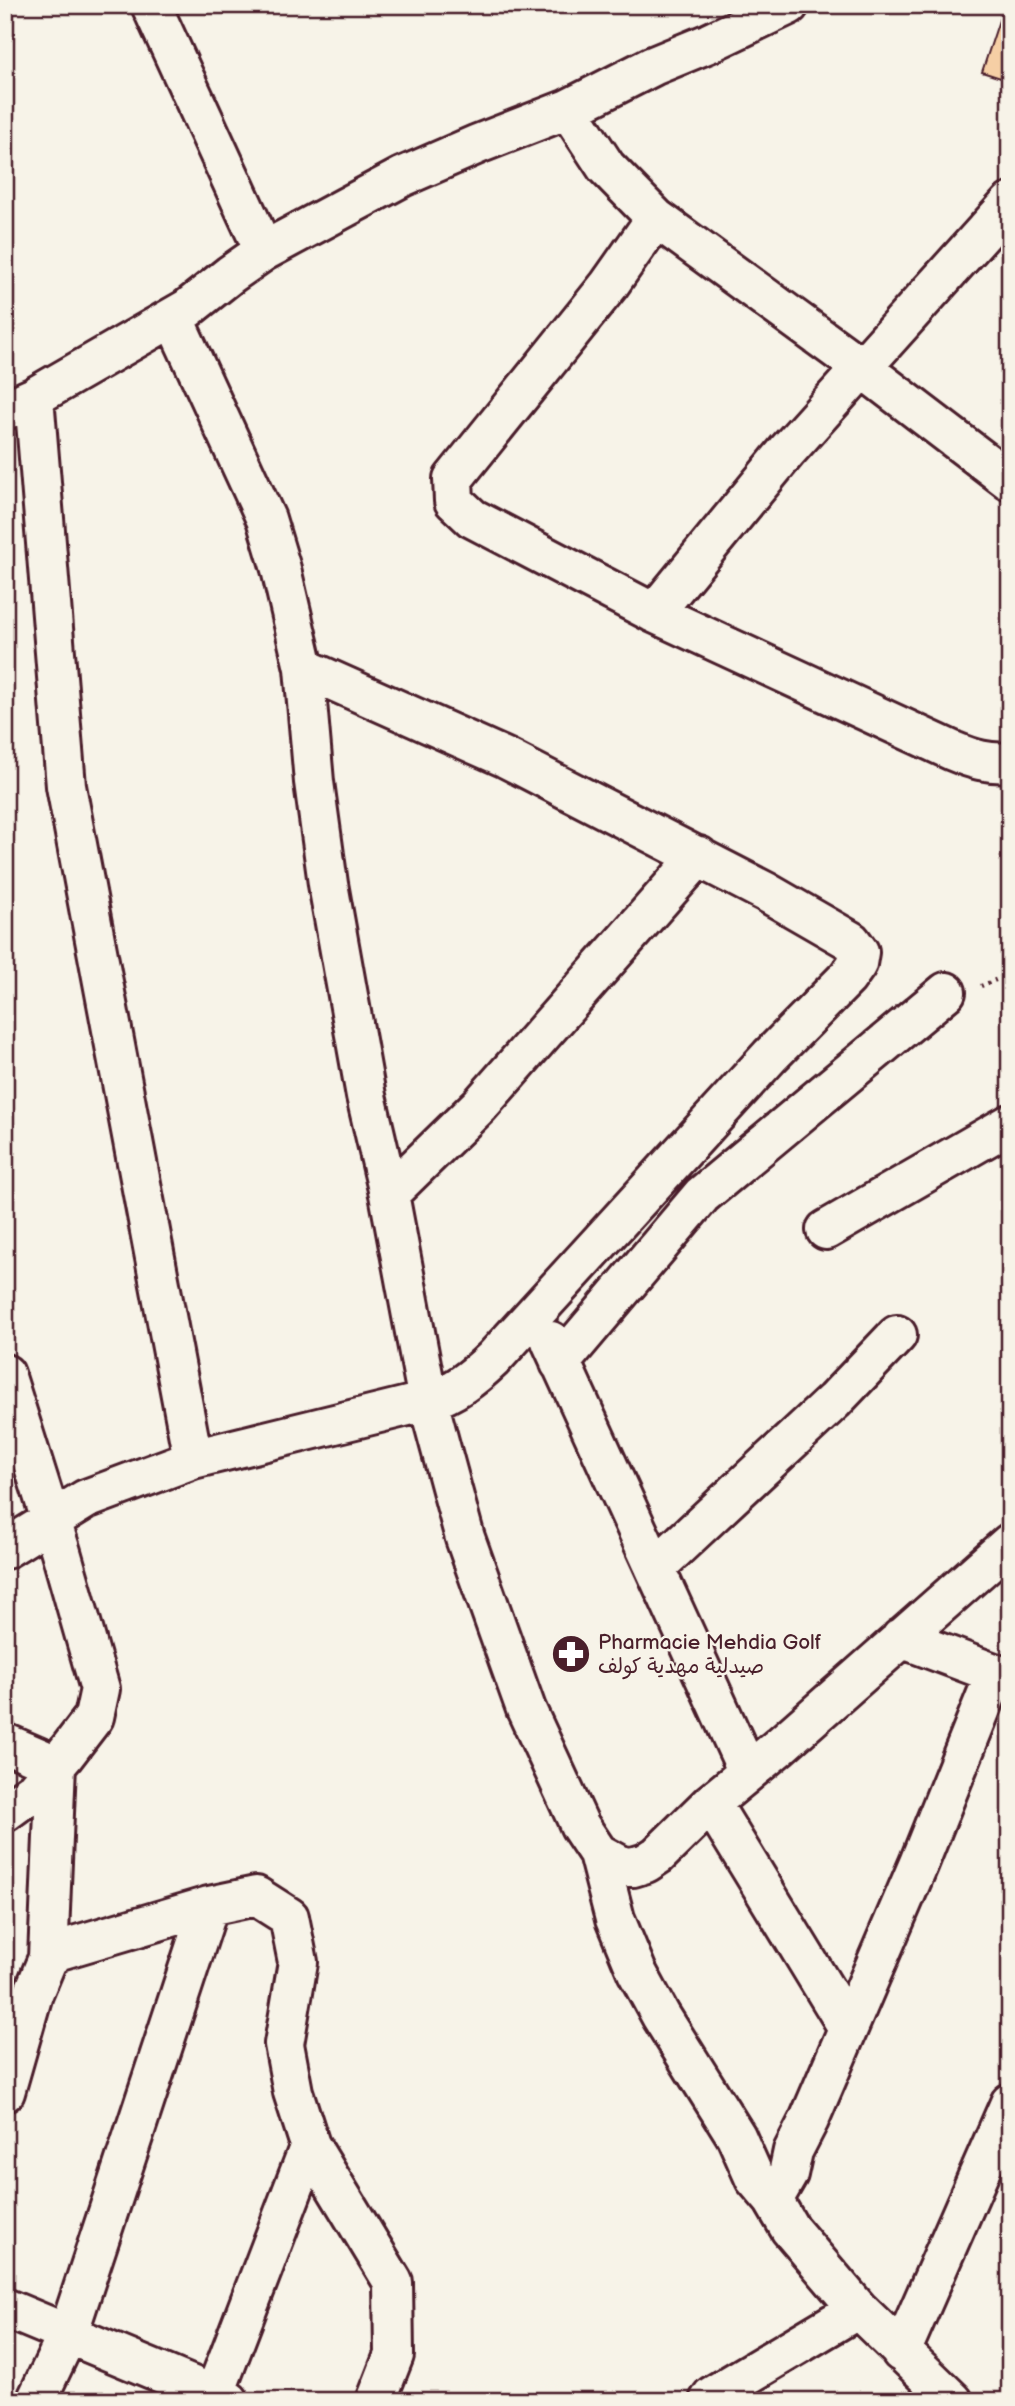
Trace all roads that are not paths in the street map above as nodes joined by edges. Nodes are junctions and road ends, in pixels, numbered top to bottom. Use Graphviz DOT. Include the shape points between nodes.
graph roads {
  1 [pos="151,5"];
  2 [pos="789,5"];
  3 [pos="568,109"];
  4 [pos="1010,203"];
  5 [pos="656,219"];
  6 [pos="264,251"];
  7 [pos="173,317"];
  8 [pos="862,368"];
  9 [pos="20,403"];
  10 [pos="1010,481"];
  11 [pos="654,613"];
  12 [pos="304,668"];
  13 [pos="1010,762"];
  14 [pos="699,856"];
  15 [pos="946,992"];
  16 [pos="1010,1124"];
  17 [pos="389,1194"];
  18 [pos="826,1230"];
  19 [pos="538,1309"];
  20 [pos="897,1335"];
  21 [pos="560,1363"];
  22 [pos="5,1374"];
  23 [pos="428,1401"];
  24 [pos="193,1459"];
  25 [pos="51,1522"];
  26 [pos="1010,1543"];
  27 [pos="5,1549"];
  28 [pos="655,1568"];
  29 [pos="901,1638"];
  30 [pos="1002,1676"];
  31 [pos="5,1743"];
  32 [pos="56,1765"];
  33 [pos="748,1772"];
  34 [pos="711,1803"];
  35 [pos="5,1812"];
  36 [pos="598,1853"];
  37 [pos="209,1906"];
  38 [pos="48,1958"];
  39 [pos="847,2026"];
  40 [pos="5,2092"];
  41 [pos="1010,2103"];
  42 [pos="310,2145"];
  43 [pos="773,2200"];
  44 [pos="5,2308"];
  45 [pos="858,2309"];
  46 [pos="68,2334"];
  47 [pos="927,2383"];
  48 [pos="218,2399"];
  49 [pos="36,2401"];
  50 [pos="376,2401"];
  51 [pos="709,2401"];
  1 -- 6 [label="street"];
  2 -- 3 [label="street"];
  3 -- 5 [label="street" via="607,167"];
  3 -- 6 [label="street" via="402,177"];
  4 -- 8 [label="street"];
  5 -- 8 [label="street"];
  5 -- 11 [label="street" via="609,285 453,479 454,501 472,518"];
  6 -- 7 [label="street"];
  7 -- 9 [label="street"];
  7 -- 12 [label="street" via="267,519"];
  8 -- 10 [label="street"];
  8 -- 11 [label="street"];
  9 -- 24 [label="street" via="66,786"];
  11 -- 13 [label="street" via="953,751 975,760"];
  12 -- 14 [label="street" via="506,758"];
  12 -- 17 [label="street" via="328,884 366,1096"];
  14 -- 17 [label="street" via="480,1105"];
  14 -- 19 [label="street" via="852,941 859,952 857,964"];
  15 -- 21 [label="street" via="702,1195"];
  16 -- 18 [label="street"];
  17 -- 23 [label="street"];
  19 -- 21 [label="street"];
  19 -- 23 [label="street" via="478,1373 448,1394"];
  20 -- 28 [label="street" via="834,1401"];
  21 -- 28 [label="street"];
  22 -- 25 [label="street"];
  23 -- 24 [label="street"];
  23 -- 36 [label="street" via="465,1538 526,1709 580,1826"];
  24 -- 25 [label="street" via="86,1499"];
  25 -- 27 [label="street"];
  25 -- 32 [label="street" via="100,1689 94,1717"];
  26 -- 29 [label="street"];
  28 -- 33 [label="street"];
  29 -- 30 [label="street"];
  29 -- 33 [label="street"];
  30 -- 39 [label="street"];
  31 -- 32 [label="street"];
  32 -- 35 [label="street" via="35,1790"];
  32 -- 38 [label="street"];
  33 -- 34 [label="street"];
  34 -- 36 [label="street" via="646,1863 622,1866"];
  34 -- 39 [label="street"];
  36 -- 43 [label="street" via="615,1919 637,1972 736,2136 755,2179"];
  37 -- 38 [label="street" via="60,1950"];
  37 -- 42 [label="street" via="256,1896 289,1917 298,1962 284,2044"];
  37 -- 46 [label="street"];
  38 -- 40 [label="street"];
  39 -- 43 [label="street" via="793,2151 788,2174"];
  41 -- 47 [label="street"];
  42 -- 48 [label="street"];
  42 -- 50 [label="street" via="393,2282 394,2355"];
  43 -- 45 [label="street" via="790,2229"];
  44 -- 46 [label="street"];
  45 -- 47 [label="street"];
  45 -- 51 [label="street"];
  46 -- 48 [label="street"];
  46 -- 49 [label="street"];
}
